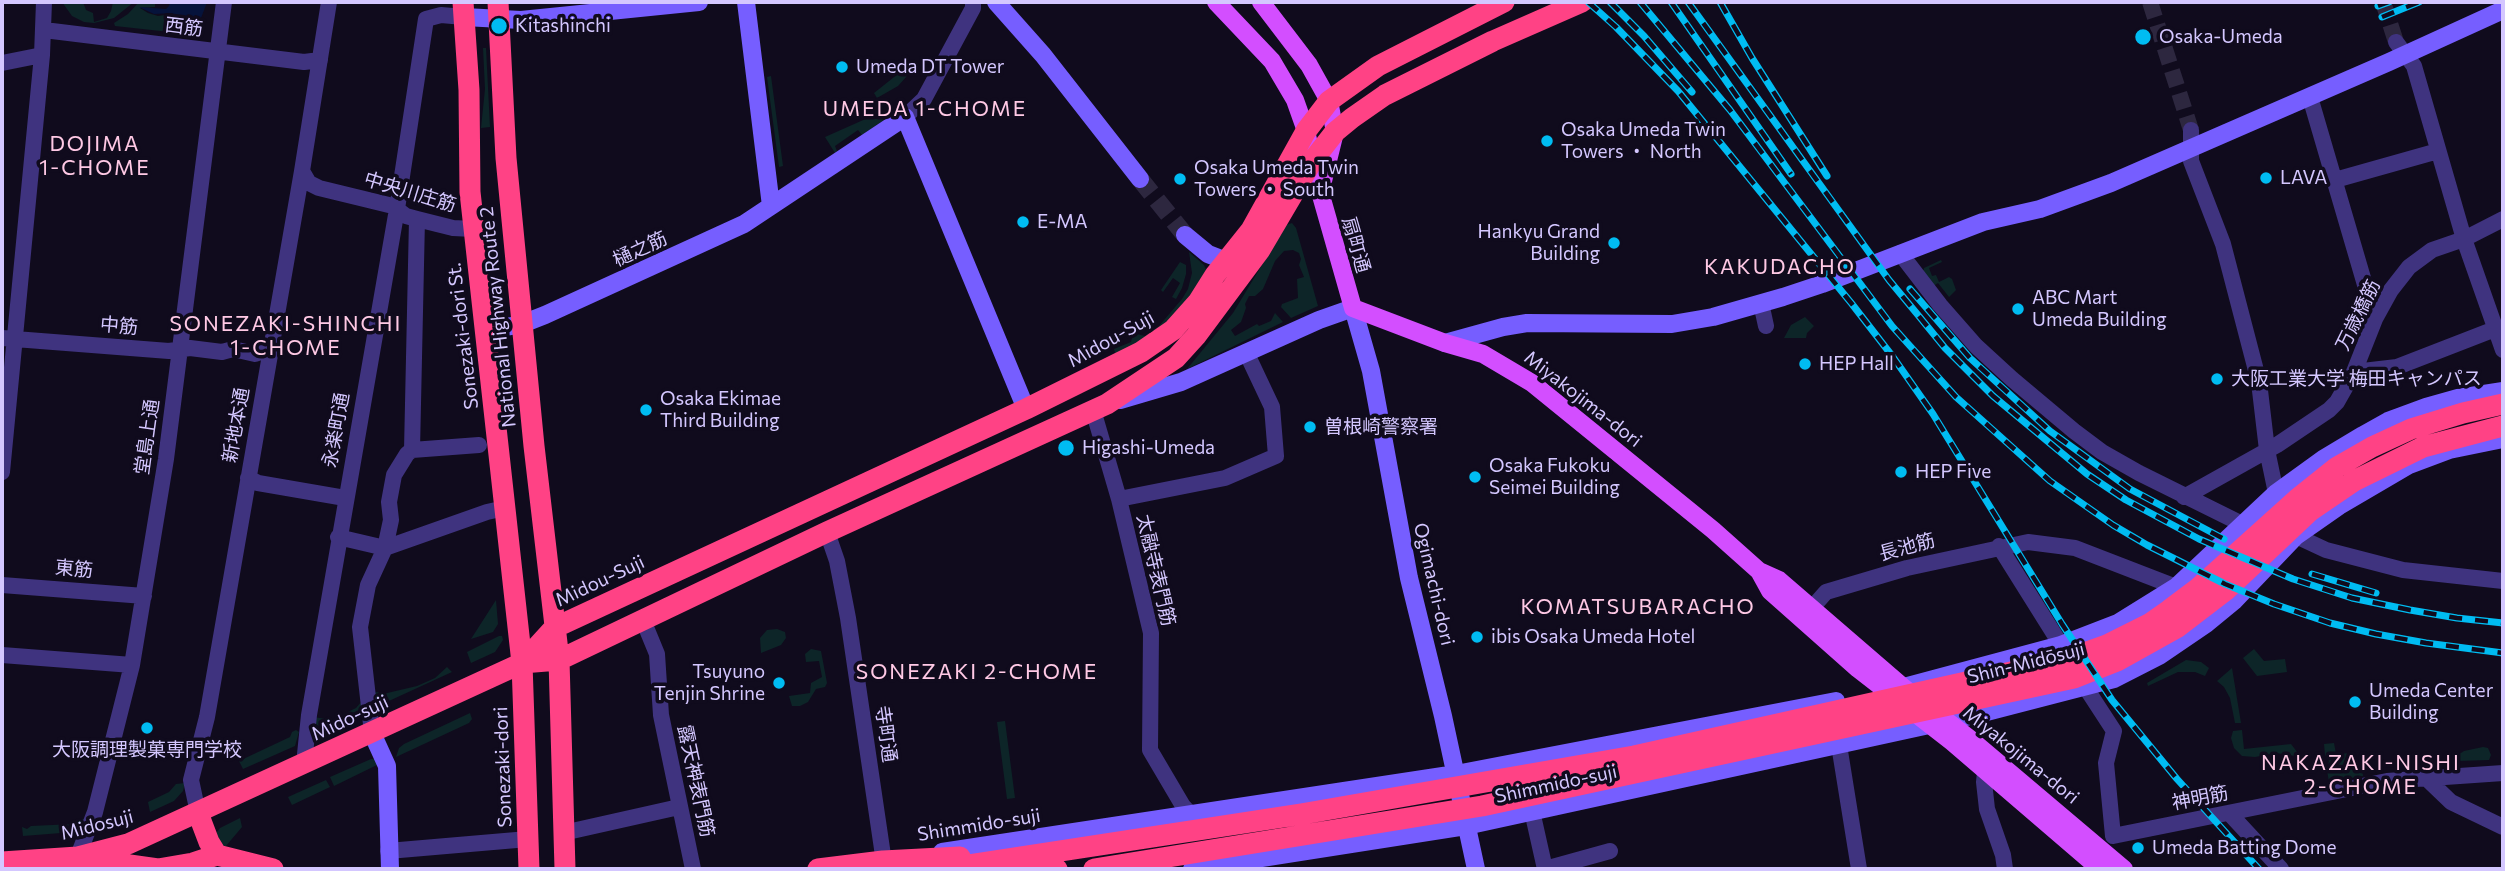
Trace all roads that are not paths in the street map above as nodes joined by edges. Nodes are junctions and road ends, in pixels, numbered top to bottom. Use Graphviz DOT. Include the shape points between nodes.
graph roads {
  1 [pos="44,2"];
  2 [pos="224,2"];
  3 [pos="329,2"];
  4 [pos="699,2"];
  5 [pos="746,2"];
  6 [pos="973,2"];
  7 [pos="996,2"];
  8 [pos="1216,2"];
  9 [pos="1261,2"];
  10 [pos="1504,2"];
  11 [pos="1582,2"];
  12 [pos="463,9"];
  13 [pos="2503,10"];
  14 [pos="498,11"];
  15 [pos="44,30"];
  16 [pos="2400,49"];
  17 [pos="217,50"];
  18 [pos="42,55"];
  19 [pos="320,60"];
  20 [pos="2,63"];
  21 [pos="2310,97"];
  22 [pos="1329,101"];
  23 [pos="905,117"];
  24 [pos="1306,131"];
  25 [pos="1335,132"];
  26 [pos="2191,138"];
  27 [pos="2438,151"];
  28 [pos="1313,160"];
  29 [pos="302,171"];
  30 [pos="1140,178"];
  31 [pos="2334,180"];
  32 [pos="1320,192"];
  33 [pos="771,206"];
  34 [pos="397,209"];
  35 [pos="417,219"];
  36 [pos="2503,219"];
  37 [pos="473,229"];
  38 [pos="1185,235"];
  39 [pos="2464,239"];
  40 [pos="1900,253"];
  41 [pos="1226,261"];
  42 [pos="1761,303"];
  43 [pos="1353,308"];
  44 [pos="2375,319"];
  45 [pos="522,324"];
  46 [pos="1766,326"];
  47 [pos="2495,329"];
  48 [pos="485,331"];
  49 [pos="8,338"];
  50 [pos="1446,343"];
  51 [pos="272,348"];
  52 [pos="179,350"];
  53 [pos="2503,350"];
  54 [pos="1246,352"];
  55 [pos="6,371"];
  56 [pos="2354,372"];
  57 [pos="2503,391"];
  58 [pos="2503,404"];
  59 [pos="1100,407"];
  60 [pos="1026,410"];
  61 [pos="2503,424"];
  62 [pos="2503,439"];
  63 [pos="479,445"];
  64 [pos="412,450"];
  65 [pos="2267,450"];
  66 [pos="2,472"];
  67 [pos="248,478"];
  68 [pos="2276,493"];
  69 [pos="2184,497"];
  70 [pos="345,498"];
  71 [pos="1119,499"];
  72 [pos="505,508"];
  73 [pos="2261,509"];
  74 [pos="2244,525"];
  75 [pos="827,532"];
  76 [pos="2296,536"];
  77 [pos="338,537"];
  78 [pos="1999,547"];
  79 [pos="385,548"];
  80 [pos="2503,581"];
  81 [pos="2,585"];
  82 [pos="2176,587"];
  83 [pos="144,596"];
  84 [pos="1807,614"];
  85 [pos="643,620"];
  86 [pos="554,628"];
  87 [pos="2061,645"];
  88 [pos="2,655"];
  89 [pos="559,660"];
  90 [pos="522,663"];
  91 [pos="132,665"];
  92 [pos="1903,687"];
  93 [pos="2086,688"];
  94 [pos="1885,692"];
  95 [pos="1945,721"];
  96 [pos="1927,725"];
  97 [pos="372,733"];
  98 [pos="1839,745"];
  99 [pos="1634,756"];
  100 [pos="304,764"];
  101 [pos="1985,772"];
  102 [pos="2503,773"];
  103 [pos="1456,774"];
  104 [pos="1619,777"];
  105 [pos="2426,779"];
  106 [pos="679,807"];
  107 [pos="1532,811"];
  108 [pos="198,813"];
  109 [pos="1192,814"];
  110 [pos="2230,814"];
  111 [pos="1466,826"];
  112 [pos="2503,827"];
  113 [pos="564,829"];
  114 [pos="528,839"];
  115 [pos="388,851"];
  116 [pos="1610,851"];
  117 [pos="2101,854"];
  118 [pos="217,855"];
  119 [pos="2,862"];
  120 [pos="76,863"];
  121 [pos="883,866"];
  122 [pos="1225,867"];
  123 [pos="158,869"];
  124 [pos="170,869"];
  125 [pos="273,869"];
  126 [pos="390,869"];
  127 [pos="529,869"];
  128 [pos="565,869"];
  129 [pos="570,869"];
  130 [pos="693,869"];
  131 [pos="817,869"];
  132 [pos="943,869"];
  133 [pos="1031,869"];
  134 [pos="1057,869"];
  135 [pos="1094,869"];
  136 [pos="1137,869"];
  137 [pos="1192,869"];
  138 [pos="1476,869"];
  139 [pos="1545,869"];
  140 [pos="1859,869"];
  141 [pos="2005,869"];
  142 [pos="2124,869"];
  143 [pos="2281,869"];
  1 -- 15 [label="street"];
  2 -- 17 [label="street, 堂島上通"];
  3 -- 19 [label="street, 新地本通"];
  4 -- 14 [label="street" via="521,20"];
  5 -- 33 [label="street"];
  6 -- 23 [label="street" via="924,99"];
  7 -- 30 [label="street"];
  8 -- 24 [label="main road, 扇町通" via="1284,79"];
  9 -- 22 [label="main road" via="1310,65"];
  10 -- 22 [label="highway, Midou-Suji" via="1378,65"];
  11 -- 25 [label="highway" via="1385,95"];
  12 -- 14 [label="street"];
  12 -- 34 [label="street, 永楽町通" via="425,19"];
  12 -- 37 [label="highway, Sonezaki-dori St."];
  13 -- 16 [label="street"];
  14 -- 45 [label="highway, National Highway Route 2"];
  15 -- 17 [label="street, 西筋"];
  15 -- 18 [label="street"];
  16 -- 21 [label="street"];
  16 -- 27 [label="street" via="2414,66"];
  17 -- 19 [label="street, 西筋" via="304,62"];
  17 -- 52 [label="street, 堂島上通"];
  18 -- 20 [label="street"];
  18 -- 49 [label="street"];
  19 -- 29 [label="street, 新地本通"];
  21 -- 26 [label="street"];
  21 -- 31 [label="street"];
  22 -- 24 [label="highway, Midou-Suji"];
  22 -- 25 [label="main road"];
  23 -- 33 [label="street, 樋之筋"];
  23 -- 60 [label="street"];
  24 -- 28 [label="main road, 扇町通"];
  24 -- 41 [label="highway, Midou-Suji" via="1251,230"];
  25 -- 28 [label="highway"];
  25 -- 32 [label="main road"];
  26 -- 40 [label="street" via="2066,201 1983,222"];
  26 -- 65 [label="street" via="2191,161 2223,244 2259,382"];
  27 -- 31 [label="street"];
  27 -- 39 [label="street"];
  28 -- 32 [label="main road, 扇町通"];
  28 -- 59 [label="highway" via="1260,250 1196,336 1176,358"];
  29 -- 34 [label="street, 中央川庄筋" via="314,186"];
  29 -- 51 [label="street, 新地本通"];
  31 -- 44 [label="street"];
  32 -- 43 [label="main road, 扇町通"];
  33 -- 45 [label="street, 樋之筋" via="744,225"];
  34 -- 35 [label="street, 中央川庄筋"];
  34 -- 70 [label="street, 永楽町通"];
  35 -- 37 [label="street, 中央川庄筋"];
  35 -- 64 [label="street"];
  36 -- 39 [label="street, 万歳橋筋"];
  37 -- 48 [label="highway, Sonezaki-dori St."];
  38 -- 41 [label="street" via="1208,254"];
  39 -- 44 [label="street, 万歳橋筋" via="2432,250 2409,267"];
  39 -- 47 [label="street"];
  40 -- 42 [label="street"];
  40 -- 69 [label="street" via="1976,346 2012,379 2102,452"];
  41 -- 60 [label="highway, Midou-Suji" via="1173,330 1141,352"];
  42 -- 46 [label="street"];
  42 -- 50 [label="street" via="1672,324 1527,323"];
  43 -- 50 [label="main road, Miyakojima-dori"];
  43 -- 54 [label="street"];
  43 -- 103 [label="street, Ogimachi-dori" via="1371,370 1405,559"];
  44 -- 56 [label="street, 万歳橋筋"];
  45 -- 48 [label="street, 樋之筋"];
  45 -- 86 [label="highway, National Highway Route 2"];
  47 -- 53 [label="street"];
  47 -- 56 [label="street" via="2397,367"];
  48 -- 72 [label="highway, Sonezaki-dori St."];
  49 -- 52 [label="street, 中筋"];
  49 -- 55 [label="street"];
  50 -- 84 [label="main road, Miyakojima-dori" via="1495,359 1532,383 1759,571 1779,580"];
  51 -- 52 [label="street, 中筋" via="255,354 233,349"];
  51 -- 67 [label="street, 新地本通"];
  52 -- 83 [label="street, 堂島上通"];
  54 -- 59 [label="street" via="1181,382"];
  54 -- 71 [label="street" via="1272,407 1276,456 1224,478"];
  55 -- 66 [label="street"];
  56 -- 65 [label="street, 万歳橋筋" via="2329,410"];
  57 -- 68 [label="street, Shimmido-suji" via="2458,398 2388,421"];
  58 -- 99 [label="highway" via="2411,429 2337,467 2197,589 2148,624 2107,645 2065,660"];
  59 -- 71 [label="street, 太融寺表門筋"];
  59 -- 75 [label="highway"];
  60 -- 86 [label="highway, Midou-Suji"];
  61 -- 76 [label="highway" via="2474,422 2413,439 2376,456 2344,475"];
  61 -- 104 [label="highway, Shin-Midōsuji" via="2423,447 2354,481 2310,511 2225,591 2178,627 2117,661 2074,678"];
  62 -- 76 [label="street, Shimmido-suji" via="2449,450 2409,465"];
  63 -- 64 [label="street"];
  64 -- 79 [label="street" via="394,475"];
  65 -- 68 [label="street"];
  65 -- 69 [label="street, 万歳橋筋"];
  67 -- 70 [label="street"];
  67 -- 108 [label="street, 新地本通" via="207,717 191,780"];
  68 -- 73 [label="street, Shimmido-suji"];
  69 -- 74 [label="street"];
  70 -- 77 [label="street, 永楽町通"];
  71 -- 109 [label="street, 太融寺表門筋" via="1151,633 1150,750"];
  72 -- 79 [label="street"];
  72 -- 90 [label="highway, Sonezaki-dori St."];
  73 -- 74 [label="street, Shimmido-suji"];
  73 -- 76 [label="street"];
  74 -- 82 [label="street, Shimmido-suji"];
  75 -- 85 [label="highway"];
  75 -- 121 [label="street, 寺町通" via="848,618"];
  76 -- 80 [label="street" via="2326,550 2403,570"];
  76 -- 93 [label="street, Shimmido-suji" via="2206,624 2150,661"];
  77 -- 79 [label="street"];
  77 -- 100 [label="street, 永楽町通"];
  78 -- 82 [label="street, 長池筋" via="2028,542 2076,548"];
  78 -- 84 [label="street, 長池筋" via="1826,592"];
  78 -- 87 [label="street"];
  79 -- 97 [label="street" via="368,585 360,627"];
  81 -- 83 [label="street, 東筋"];
  82 -- 87 [label="street, Shimmido-suji" via="2118,623"];
  83 -- 91 [label="street, 堂島上通"];
  84 -- 92 [label="main road, Miyakojima-dori"];
  84 -- 94 [label="main road, Miyakojima-dori"];
  85 -- 89 [label="highway"];
  85 -- 106 [label="street, 露天神表門筋" via="657,654 661,715"];
  86 -- 89 [label="highway"];
  86 -- 90 [label="highway, Midou-Suji"];
  87 -- 92 [label="street, Shimmido-suji"];
  88 -- 91 [label="street"];
  89 -- 90 [label="highway"];
  89 -- 113 [label="highway"];
  90 -- 97 [label="highway, Mido-suji"];
  90 -- 114 [label="highway, Sonezaki-dori"];
  91 -- 120 [label="street, 堂島上通" via="95,812"];
  92 -- 94 [label="street, Shimmido-suji"];
  92 -- 95 [label="main road, Miyakojima-dori"];
  93 -- 95 [label="street, Shimmido-suji"];
  93 -- 117 [label="street" via="2113,731 2106,763"];
  94 -- 96 [label="main road, Miyakojima-dori"];
  94 -- 103 [label="street, Shimmido-suji"];
  95 -- 96 [label="street, Shimmido-suji"];
  95 -- 117 [label="main road, Miyakojima-dori"];
  96 -- 98 [label="street, Shimmido-suji"];
  96 -- 101 [label="main road, Miyakojima-dori"];
  97 -- 100 [label="highway, Mido-suji"];
  97 -- 115 [label="street" via="387,766"];
  98 -- 107 [label="street, Shimmido-suji"];
  98 -- 140 [label="street"];
  99 -- 121 [label="highway" via="1578,760 1002,854"];
  99 -- 132 [label="highway" via="1302,814"];
  100 -- 108 [label="highway, Mido-suji"];
  101 -- 117 [label="main road, Miyakojima-dori"];
  101 -- 141 [label="street" via="1987,809"];
  102 -- 105 [label="street, 神明筋"];
  103 -- 109 [label="street, Shimmido-suji"];
  103 -- 111 [label="street, Ogimachi-dori"];
  104 -- 133 [label="highway" via="1573,780"];
  104 -- 135 [label="highway" via="1482,806"];
  104 -- 136 [label="highway" via="1579,792 1482,814"];
  105 -- 110 [label="street, 神明筋" via="2387,781"];
  105 -- 112 [label="street" via="2451,803"];
  106 -- 113 [label="street"];
  106 -- 130 [label="street, 露天神表門筋"];
  107 -- 111 [label="street, Shimmido-suji"];
  107 -- 139 [label="street"];
  108 -- 118 [label="highway"];
  108 -- 120 [label="highway, Midosuji"];
  109 -- 121 [label="street, Shimmido-suji"];
  109 -- 122 [label="street, 太融寺表門筋"];
  110 -- 117 [label="street, 神明筋"];
  110 -- 143 [label="street"];
  111 -- 122 [label="street, Shimmido-suji"];
  111 -- 138 [label="street, Ogimachi-dori"];
  113 -- 128 [label="highway"];
  113 -- 129 [label="highway"];
  114 -- 115 [label="street"];
  114 -- 127 [label="highway, Sonezaki-dori"];
  115 -- 126 [label="street"];
  116 -- 139 [label="street"];
  117 -- 142 [label="main road, Miyakojima-dori"];
  118 -- 123 [label="highway"];
  118 -- 125 [label="highway"];
  119 -- 120 [label="highway, Midosuji"];
  120 -- 123 [label="highway"];
  121 -- 131 [label="highway"];
  121 -- 134 [label="highway" via="970,860"];
  122 -- 137 [label="street, Shimmido-suji"];
  123 -- 124 [label="highway"];
}
